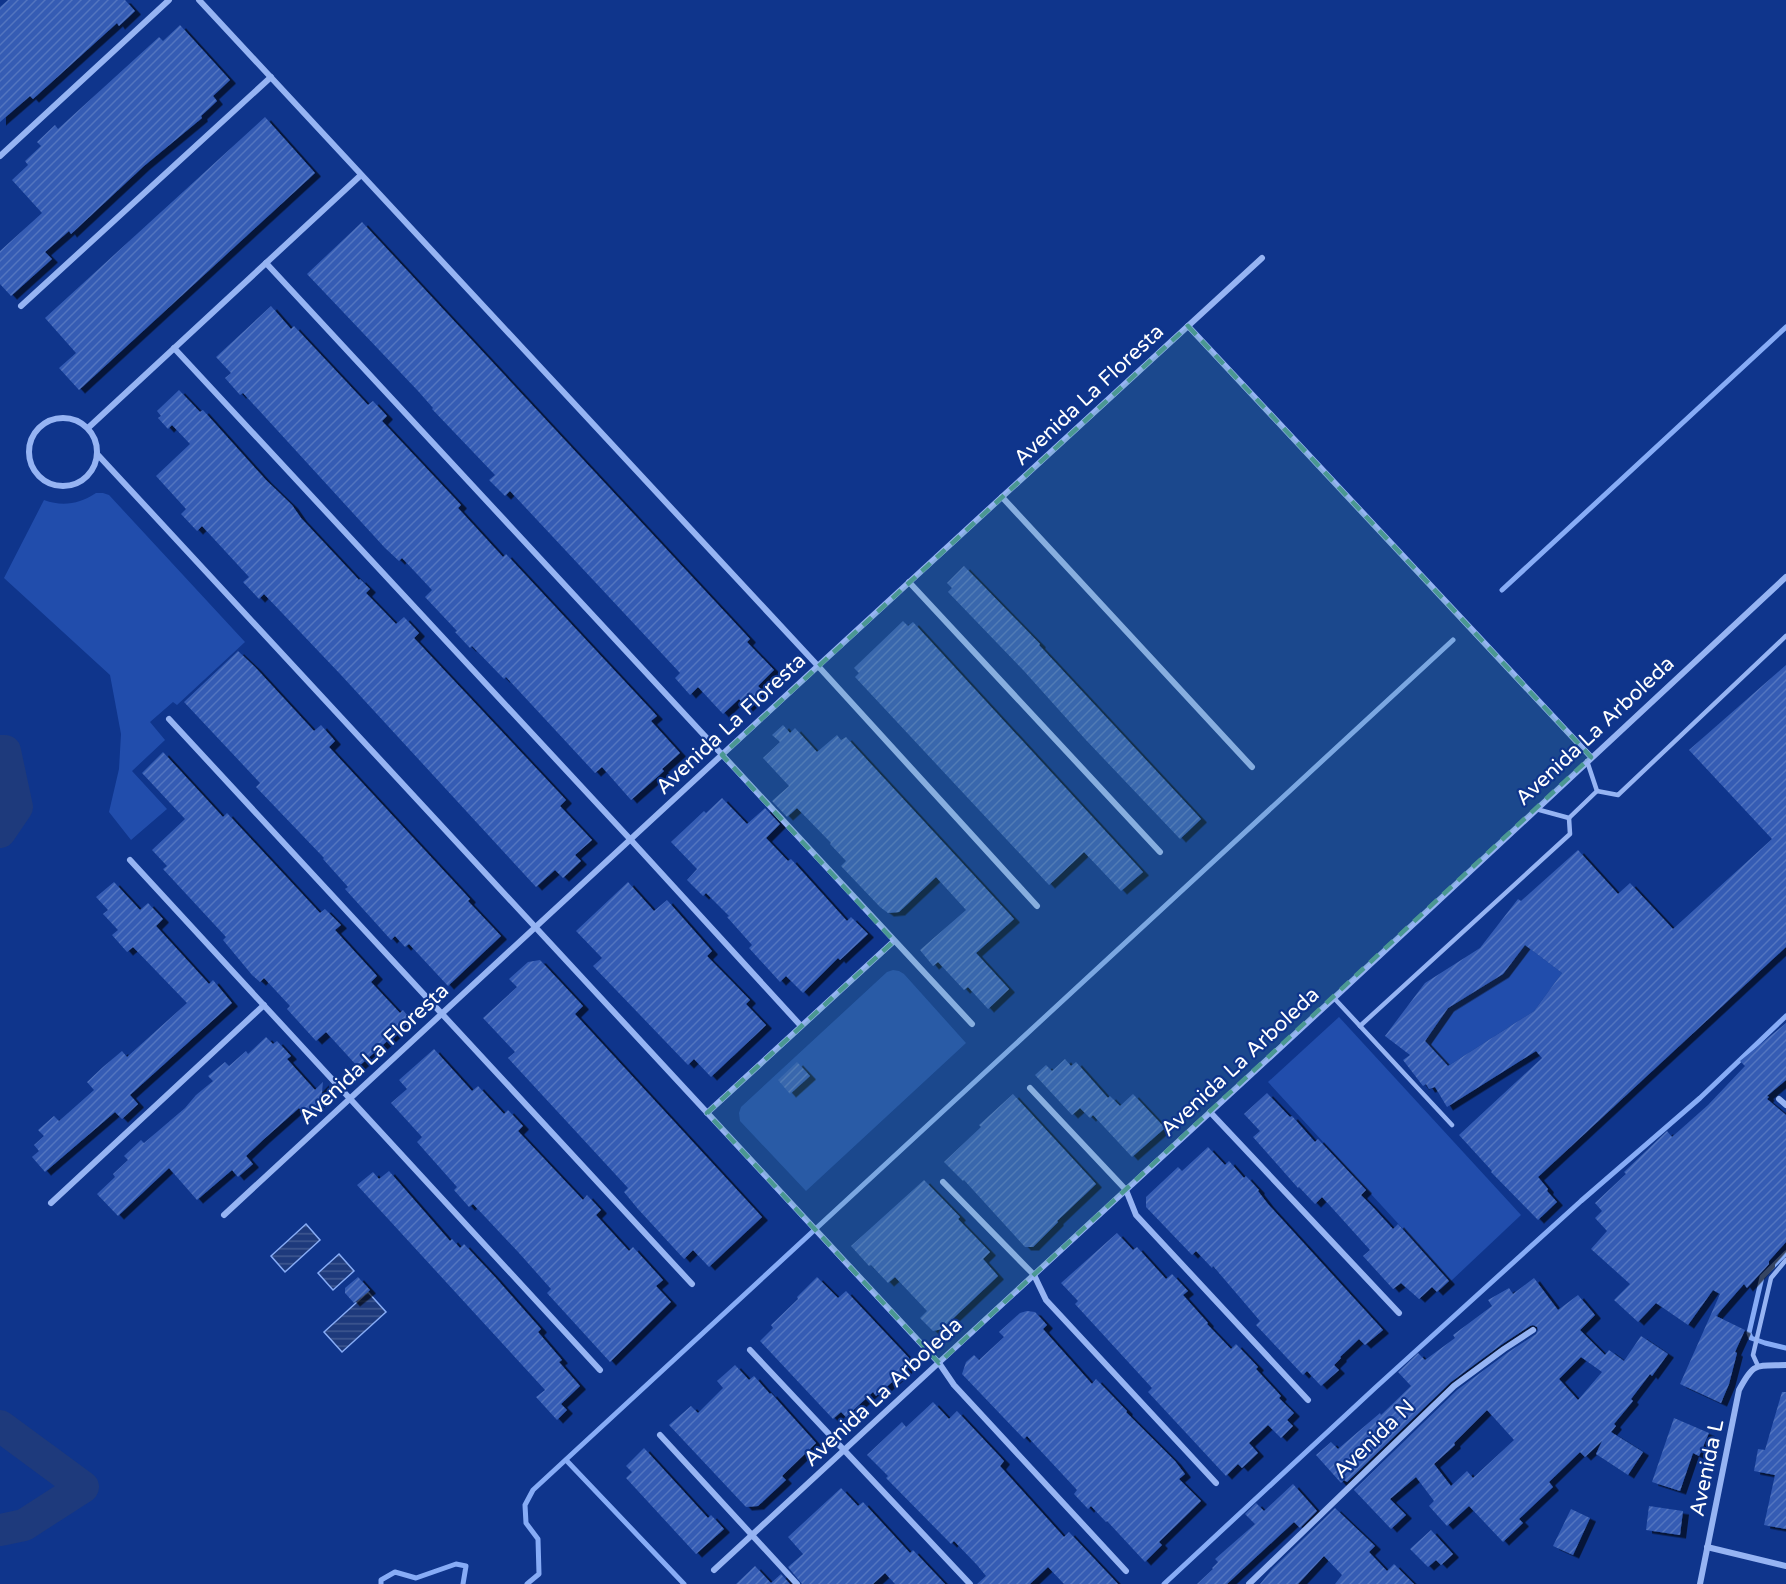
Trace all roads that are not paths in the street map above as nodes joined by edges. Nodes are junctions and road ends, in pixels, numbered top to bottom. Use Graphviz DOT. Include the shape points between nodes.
graph roads {
  1 [pos="169,0"];
  2 [pos="200,0"];
  3 [pos="271,77"];
  4 [pos="0,156"];
  5 [pos="361,174"];
  6 [pos="1262,258"];
  7 [pos="266,263"];
  8 [pos="21,306"];
  9 [pos="1188,326"];
  10 [pos="174,348"];
  11 [pos="88,428"];
  12 [pos="98,455"];
  13 [pos="1002,497"];
  14 [pos="1786,577"];
  15 [pos="909,582"];
  16 [pos="1786,636"];
  17 [pos="818,666"];
  18 [pos="169,719"];
  19 [pos="722,755"];
  20 [pos="1589,759"];
  21 [pos="1252,767"];
  22 [pos="1597,791"];
  23 [pos="1536,809"];
  24 [pos="1569,818"];
  25 [pos="630,839"];
  26 [pos="1160,852"];
  27 [pos="130,860"];
  28 [pos="1037,906"];
  29 [pos="535,927"];
  30 [pos="894,940"];
  31 [pos="1334,998"];
  32 [pos="264,1005"];
  33 [pos="442,1014"];
  34 [pos="972,1024"];
  35 [pos="801,1026"];
  36 [pos="1360,1026"];
  37 [pos="1030,1088"];
  38 [pos="350,1098"];
  39 [pos="1779,1099"];
  40 [pos="1786,1104"];
  41 [pos="1210,1112"];
  42 [pos="707,1113"];
  43 [pos="1452,1125"];
  44 [pos="943,1182"];
  45 [pos="1126,1190"];
  46 [pos="51,1203"];
  47 [pos="224,1215"];
  48 [pos="1786,1260"];
  49 [pos="1034,1275"];
  50 [pos="692,1284"];
  51 [pos="1399,1313"];
  52 [pos="1533,1330"];
  53 [pos="750,1350"];
  54 [pos="939,1363"];
  55 [pos="1758,1365"];
  56 [pos="1786,1365"];
  57 [pos="600,1370"];
  58 [pos="1308,1400"];
  59 [pos="660,1435"];
  60 [pos="844,1450"];
  61 [pos="1216,1483"];
  62 [pos="752,1535"];
  63 [pos="1707,1548"];
  64 [pos="1786,1566"];
  65 [pos="714,1570"];
  66 [pos="1126,1571"];
  67 [pos="797,1584"];
  68 [pos="970,1584"];
  69 [pos="1249,1584"];
  70 [pos="1700,1584"];
  1 -- 4 [label="street"];
  2 -- 3 [label="street"];
  3 -- 5 [label="street"];
  3 -- 8 [label="street"];
  5 -- 7 [label="street"];
  5 -- 17 [label="street"];
  6 -- 9 [label="street, Avenida La Floresta"];
  7 -- 10 [label="street"];
  7 -- 19 [label="street"];
  9 -- 13 [label="street, Avenida La Floresta"];
  9 -- 20 [label="street"];
  10 -- 11 [label="street"];
  10 -- 25 [label="street"];
  11 -- 12 [label="street"];
  11 -- 12 [label="street" via="68,417 45,422 30,440 30,463 45,481 67,486 88,476"];
  12 -- 29 [label="street"];
  13 -- 15 [label="street, Avenida La Floresta"];
  13 -- 21 [label="street"];
  14 -- 20 [label="street, Avenida La Arboleda"];
  15 -- 17 [label="street, Avenida La Floresta"];
  15 -- 26 [label="street"];
  16 -- 22 [label="lane" via="1618,795"];
  17 -- 19 [label="street, Avenida La Floresta"];
  17 -- 28 [label="street"];
  18 -- 33 [label="street"];
  19 -- 25 [label="street, Avenida La Floresta"];
  19 -- 30 [label="street"];
  20 -- 22 [label="lane"];
  20 -- 23 [label="street, Avenida La Arboleda"];
  22 -- 24 [label="lane"];
  23 -- 24 [label="lane"];
  23 -- 31 [label="street, Avenida La Arboleda"];
  24 -- 36 [label="lane" via="1570,834"];
  25 -- 29 [label="street, Avenida La Floresta"];
  25 -- 35 [label="street"];
  27 -- 32 [label="street"];
  29 -- 33 [label="street, Avenida La Floresta"];
  29 -- 42 [label="street"];
  30 -- 34 [label="street"];
  30 -- 35 [label="street"];
  31 -- 36 [label="lane"];
  31 -- 41 [label="street, Avenida La Arboleda"];
  32 -- 38 [label="street"];
  32 -- 46 [label="street"];
  33 -- 38 [label="street, Avenida La Floresta"];
  33 -- 50 [label="street"];
  35 -- 42 [label="street"];
  36 -- 43 [label="lane"];
  37 -- 45 [label="street"];
  38 -- 47 [label="street, Avenida La Floresta"];
  38 -- 57 [label="street"];
  39 -- 40 [label="street"];
  41 -- 45 [label="street, Avenida La Arboleda"];
  41 -- 51 [label="street"];
  42 -- 54 [label="street"];
  44 -- 49 [label="street"];
  45 -- 49 [label="street, Avenida La Arboleda"];
  45 -- 58 [label="street" via="1136,1215"];
  48 -- 55 [label="lane" via="1771,1278 1753,1355"];
  49 -- 54 [label="street, Avenida La Arboleda"];
  49 -- 61 [label="street" via="1046,1300"];
  52 -- 69 [label="street, Avenida N" via="1454,1386"];
  53 -- 60 [label="street"];
  54 -- 60 [label="street, Avenida La Arboleda"];
  54 -- 66 [label="street" via="954,1386"];
  55 -- 56 [label="street"];
  55 -- 63 [label="street, Avenida L" via="1748,1373 1739,1390"];
  59 -- 62 [label="street"];
  60 -- 62 [label="street, Avenida La Arboleda"];
  60 -- 68 [label="street"];
  62 -- 65 [label="street, Avenida La Arboleda"];
  62 -- 67 [label="street"];
  63 -- 64 [label="street"];
  63 -- 70 [label="street, Avenida L"];
}
